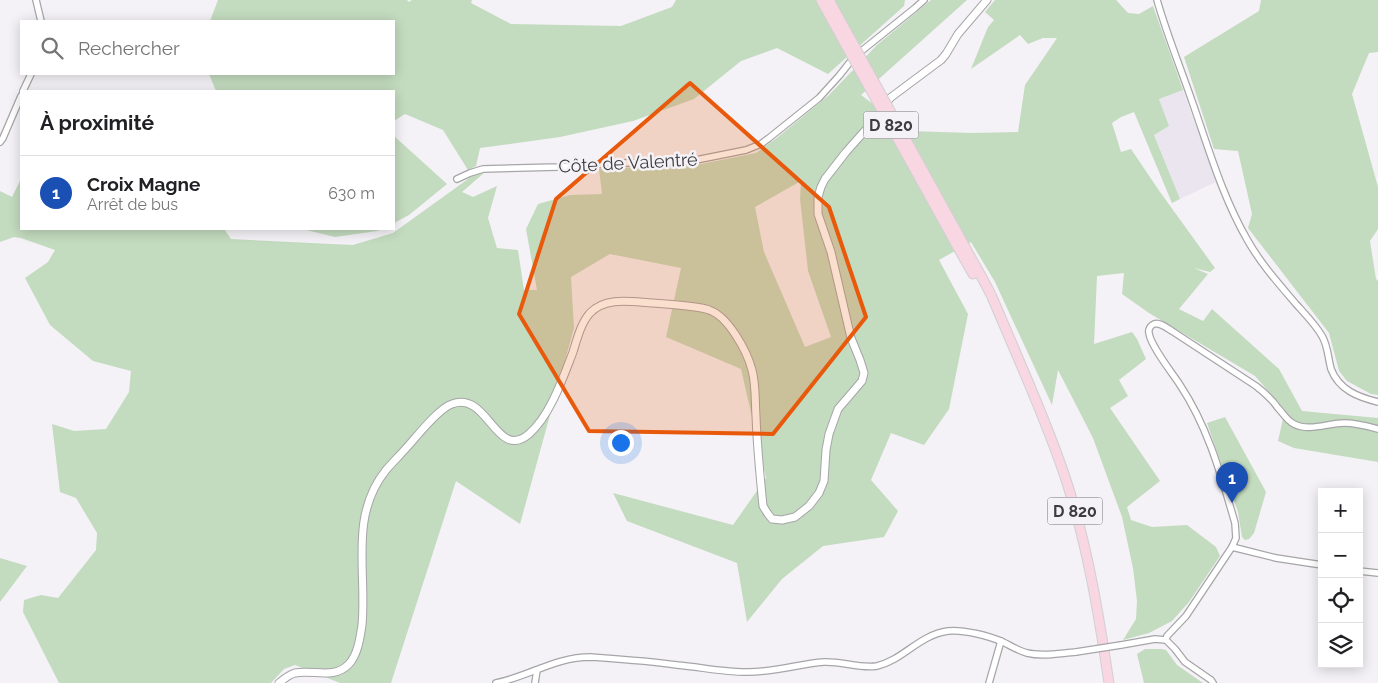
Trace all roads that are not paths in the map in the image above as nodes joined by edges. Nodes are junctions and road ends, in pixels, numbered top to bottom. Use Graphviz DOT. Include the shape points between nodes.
graph roads {
  1 [pos="36,0"];
  2 [pos="821,0"];
  3 [pos="829,0"];
  4 [pos="924,0"];
  5 [pos="987,0"];
  6 [pos="1157,0"];
  7 [pos="41,20"];
  8 [pos="31,75"];
  9 [pos="23,90"];
  10 [pos="20,98"];
  11 [pos="0,142"];
  12 [pos="457,180"];
  13 [pos="962,249"];
  14 [pos="1378,402"];
  15 [pos="1378,429"];
  16 [pos="1232,547"];
  17 [pos="1318,564"];
  18 [pos="1363,571"];
  19 [pos="1378,573"];
  20 [pos="1166,640"];
  21 [pos="1001,641"];
  22 [pos="537,670"];
  23 [pos="512,679"];
  24 [pos="279,683"];
  25 [pos="496,683"];
  26 [pos="521,683"];
  27 [pos="535,683"];
  28 [pos="989,683"];
  29 [pos="1109,683"];
  30 [pos="1213,683"];
  1 -- 7 [label="street"];
  2 -- 13 [label="main road, D 820, bridge"];
  3 -- 13 [label="main road, D 820, bridge"];
  4 -- 12 [label="street, Côte de Valentré" via="854,57 819,98 761,144 746,150 686,162 483,169"];
  5 -- 24 [label="street" via="941,60 890,98 821,187 818,214 831,252 851,338 864,373 862,381 838,409 829,434 824,481 809,506 795,517 782,520 772,519 763,506 752,369 723,319 710,310 675,304 607,303 590,313 584,322 548,409 528,436 508,440 477,407 466,402 452,404 436,416 386,470 367,502 363,520 363,616 356,653 350,664 333,673 295,673"];
  6 -- 14 [label="street" via="1223,189 1241,228 1262,262 1323,337 1336,379 1359,397"];
  8 -- 9 [label="street"];
  10 -- 11 [label="street"];
  13 -- 29 [label="main road, D 820" via="1031,385 1067,484 1092,579"];
  15 -- 16 [label="street" via="1343,423 1295,425 1261,390 1172,330 1152,325 1149,333 1152,343 1187,395 1207,437 1235,523 1236,538"];
  16 -- 17 [label="street"];
  16 -- 20 [label="street"];
  18 -- 19 [label="street"];
  20 -- 21 [label="street, bridge" via="1044,655 1025,653"];
  20 -- 30 [label="street" via="1185,662"];
  21 -- 22 [label="street" via="968,632 937,633 892,659 867,667 823,662 745,672 580,657"];
  21 -- 28 [label="street"];
  22 -- 23 [label="street"];
  22 -- 27 [label="street"];
  23 -- 25 [label="street"];
  23 -- 26 [label="street"];
}
